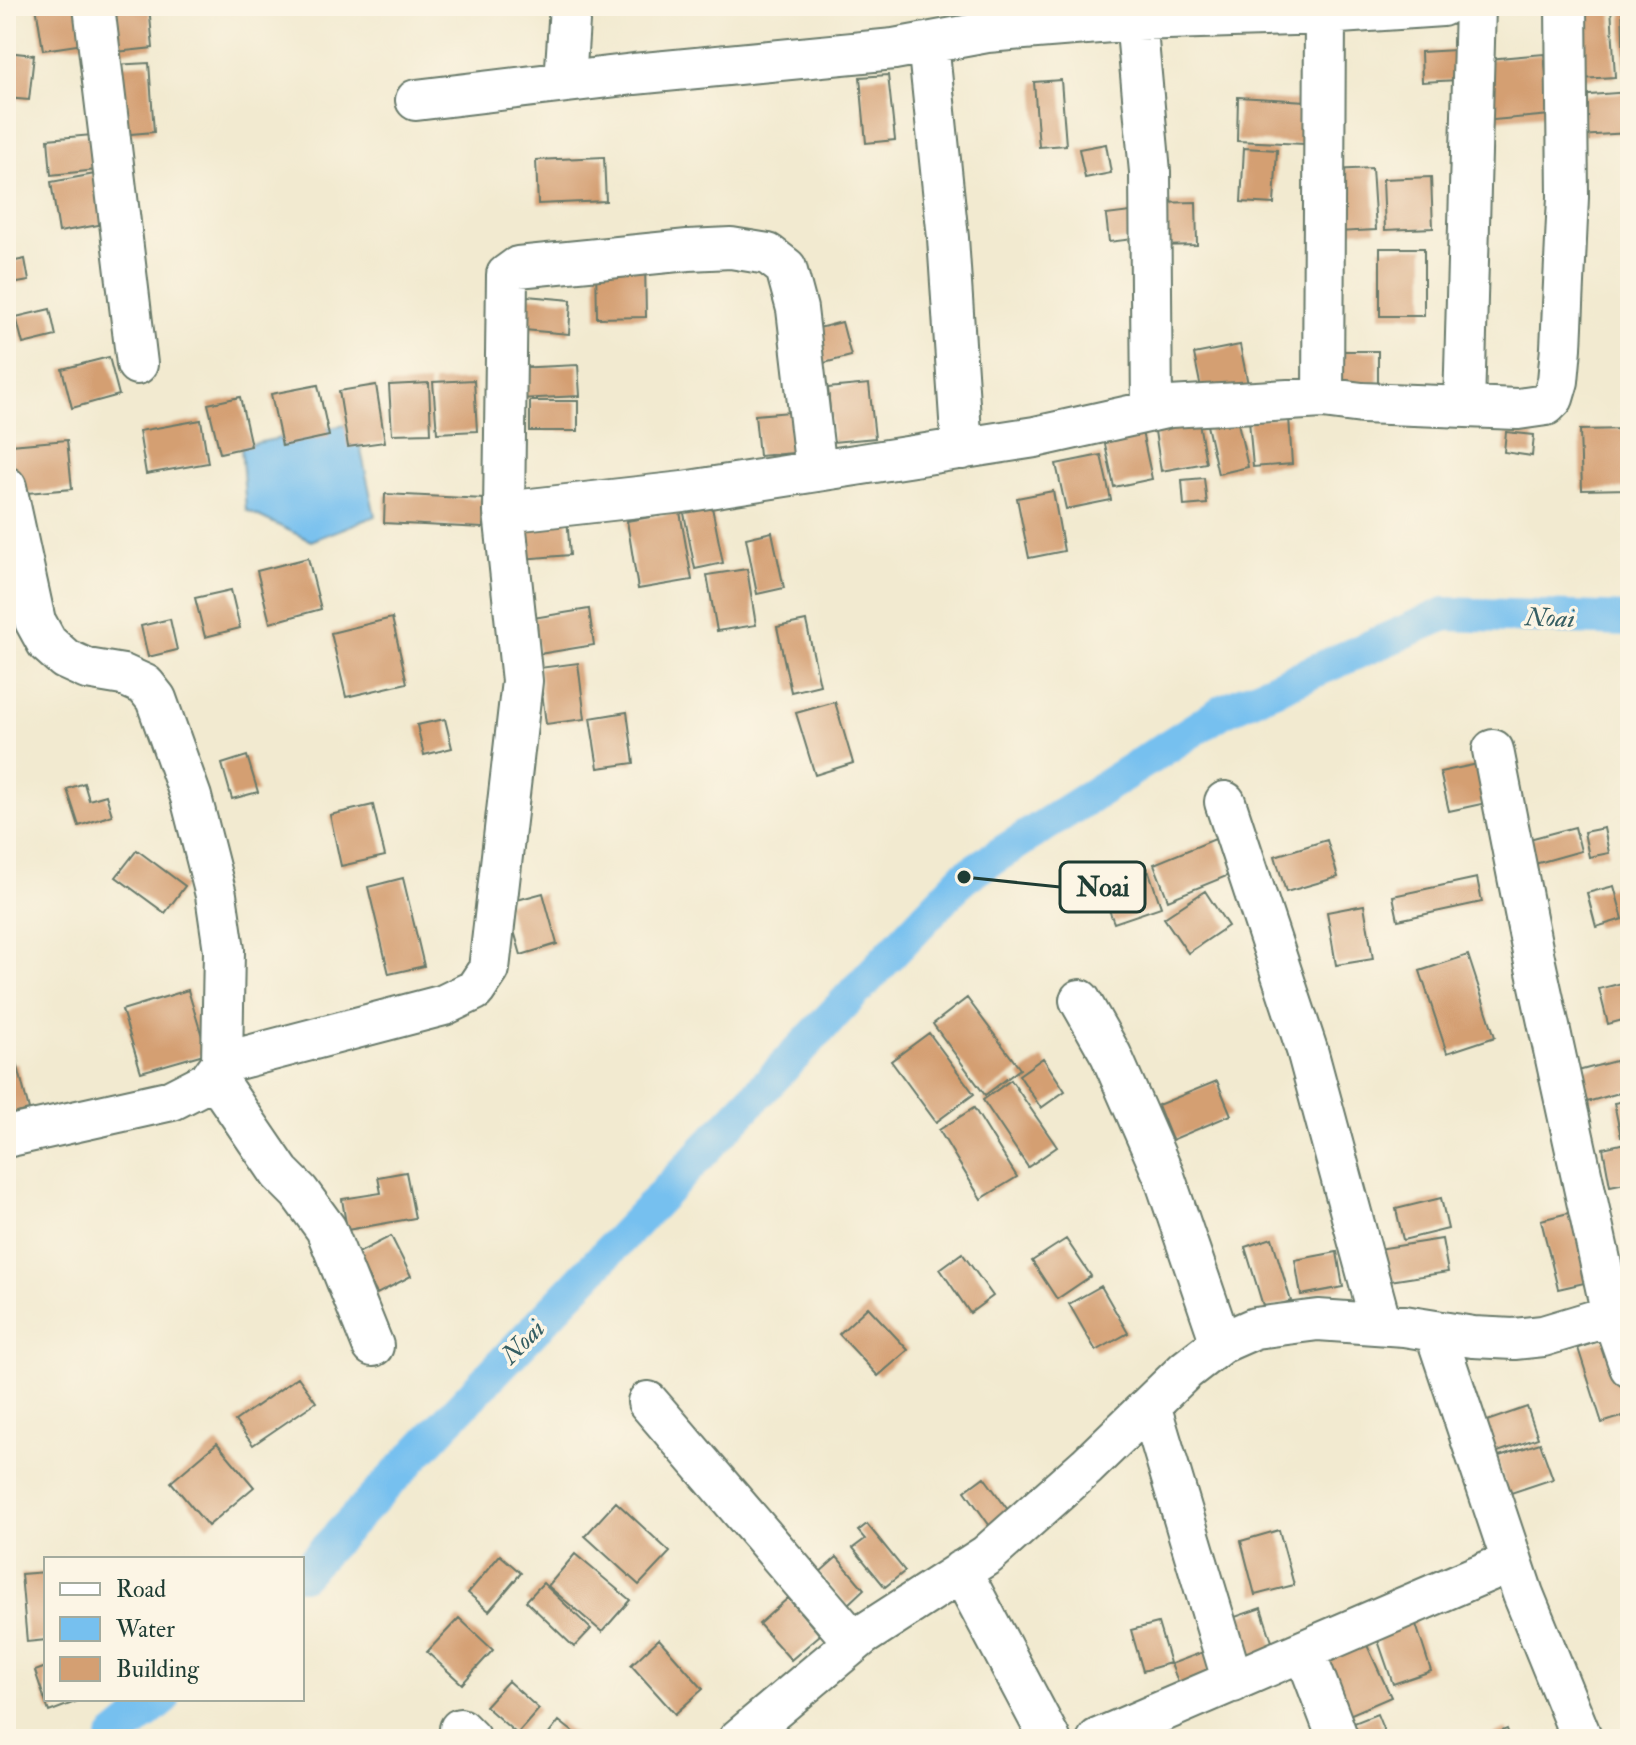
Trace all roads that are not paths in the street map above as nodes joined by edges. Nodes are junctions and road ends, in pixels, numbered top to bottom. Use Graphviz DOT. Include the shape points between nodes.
graph roads {
  1 [pos="94,6"];
  2 [pos="570,6"];
  3 [pos="1442,6"];
  4 [pos="1475,6"];
  5 [pos="1566,6"];
  6 [pos="1325,14"];
  7 [pos="1136,20"];
  8 [pos="928,43"];
  9 [pos="565,82"];
  10 [pos="416,100"];
  11 [pos="137,364"];
  12 [pos="1323,398"];
  13 [pos="1464,407"];
  14 [pos="1152,411"];
  15 [pos="962,449"];
  16 [pos="816,471"];
  17 [pos="6,487"];
  18 [pos="504,512"];
  19 [pos="1493,750"];
  20 [pos="1225,802"];
  21 [pos="1080,1000"];
  22 [pos="216,1072"];
  23 [pos="6,1137"];
  24 [pos="1621,1313"];
  25 [pos="1381,1324"];
  26 [pos="1435,1331"];
  27 [pos="1221,1343"];
  28 [pos="373,1346"];
  29 [pos="1630,1367"];
  30 [pos="648,1402"];
  31 [pos="1150,1405"];
  32 [pos="1512,1561"];
  33 [pos="961,1571"];
  34 [pos="854,1642"];
  35 [pos="1305,1652"];
  36 [pos="1233,1682"];
  37 [pos="757,1733"];
  38 [pos="1050,1739"];
  39 [pos="1098,1739"];
  40 [pos="1338,1739"];
  41 [pos="1582,1739"];
  1 -- 11 [label="street"];
  2 -- 9 [label="street"];
  3 -- 6 [label="street"];
  4 -- 13 [label="street"];
  5 -- 13 [label="street" via="1568,197 1558,381 1546,405"];
  6 -- 7 [label="street"];
  6 -- 12 [label="street"];
  7 -- 8 [label="street" via="987,32"];
  7 -- 14 [label="street" via="1150,172"];
  8 -- 9 [label="street"];
  8 -- 15 [label="street"];
  9 -- 10 [label="street"];
  12 -- 13 [label="street"];
  12 -- 14 [label="street"];
  14 -- 15 [label="street"];
  15 -- 16 [label="street"];
  16 -- 18 [label="street"];
  16 -- 18 [label="street" via="797,309 786,268 768,254 731,248 688,250 518,267 507,275 505,301"];
  17 -- 22 [label="street" via="35,621 47,643 87,669 145,685 156,699 191,797 216,895 224,950"];
  18 -- 22 [label="street" via="522,681 489,969 475,990 444,1005"];
  19 -- 24 [label="street" via="1534,958"];
  20 -- 25 [label="street" via="1307,1050"];
  21 -- 27 [label="street" via="1111,1055 1164,1176"];
  22 -- 23 [label="street" via="172,1100"];
  22 -- 28 [label="street" via="280,1173 326,1229"];
  24 -- 26 [label="street" via="1514,1339"];
  24 -- 29 [label="street"];
  25 -- 26 [label="street"];
  25 -- 27 [label="street" via="1318,1320 1255,1328"];
  26 -- 32 [label="street"];
  27 -- 31 [label="street"];
  30 -- 34 [label="street"];
  31 -- 33 [label="street" via="987,1555"];
  31 -- 36 [label="street"];
  32 -- 35 [label="street"];
  32 -- 41 [label="street"];
  33 -- 34 [label="street"];
  33 -- 38 [label="street"];
  34 -- 37 [label="street"];
  35 -- 36 [label="street"];
  35 -- 40 [label="street"];
  36 -- 39 [label="street"];
}
